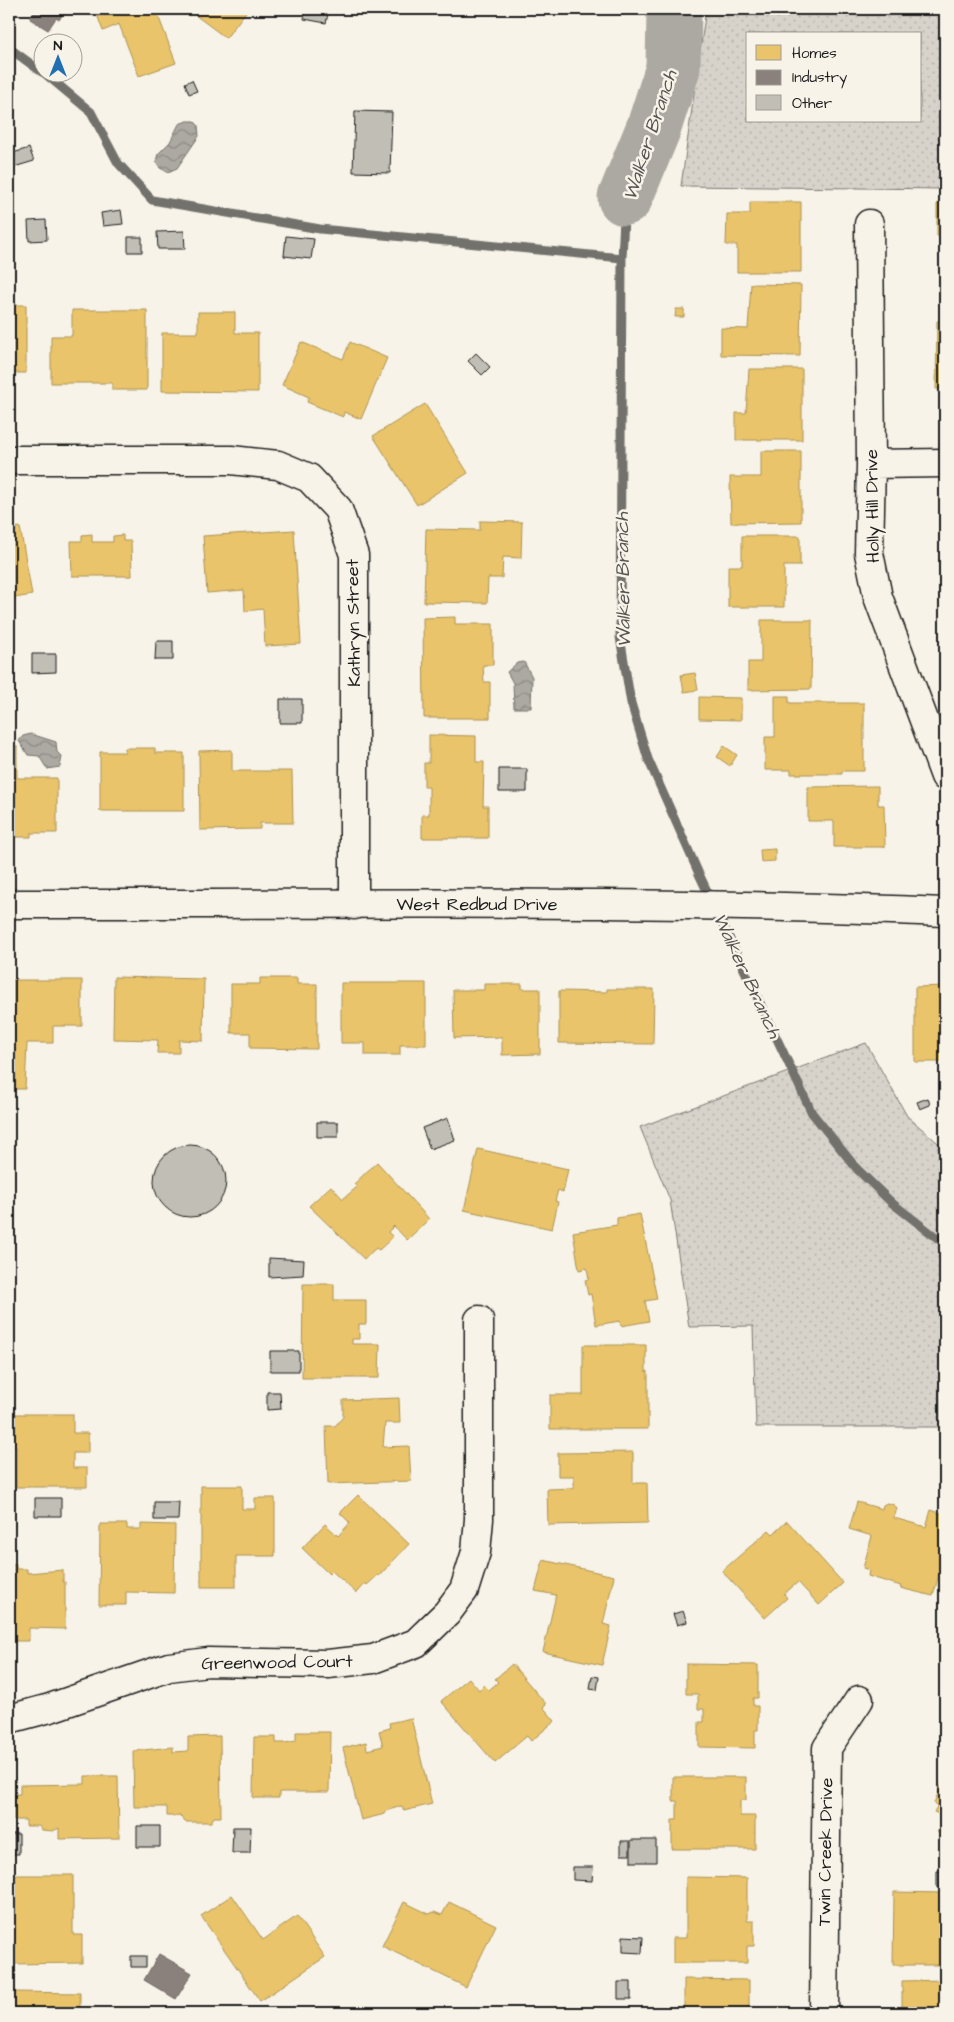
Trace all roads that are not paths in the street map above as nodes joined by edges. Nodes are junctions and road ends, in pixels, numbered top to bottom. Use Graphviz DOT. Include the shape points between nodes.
graph roads {
  1 [pos="869,224"];
  2 [pos="9,460"];
  3 [pos="945,463"];
  4 [pos="871,464"];
  5 [pos="945,776"];
  6 [pos="9,904"];
  7 [pos="354,905"];
  8 [pos="945,912"];
  9 [pos="479,1320"];
  10 [pos="859,1700"];
  11 [pos="9,1719"];
  12 [pos="824,2013"];
  1 -- 4 [label="street, Holly Hill Drive"];
  2 -- 7 [label="street, Kathryn Street" via="231,460 278,465 309,478 338,508 354,555"];
  3 -- 4 [label="street"];
  4 -- 5 [label="street, Holly Hill Drive" via="870,553 878,597"];
  6 -- 7 [label="street, West Redbud Drive"];
  7 -- 8 [label="street, West Redbud Drive" via="640,903"];
  9 -- 11 [label="street, Greenwood Court" via="476,1552 464,1590 447,1613 416,1643 372,1659 328,1664 208,1662 169,1667"];
  10 -- 12 [label="street, Twin Creek Drive" via="827,1748"];
}
